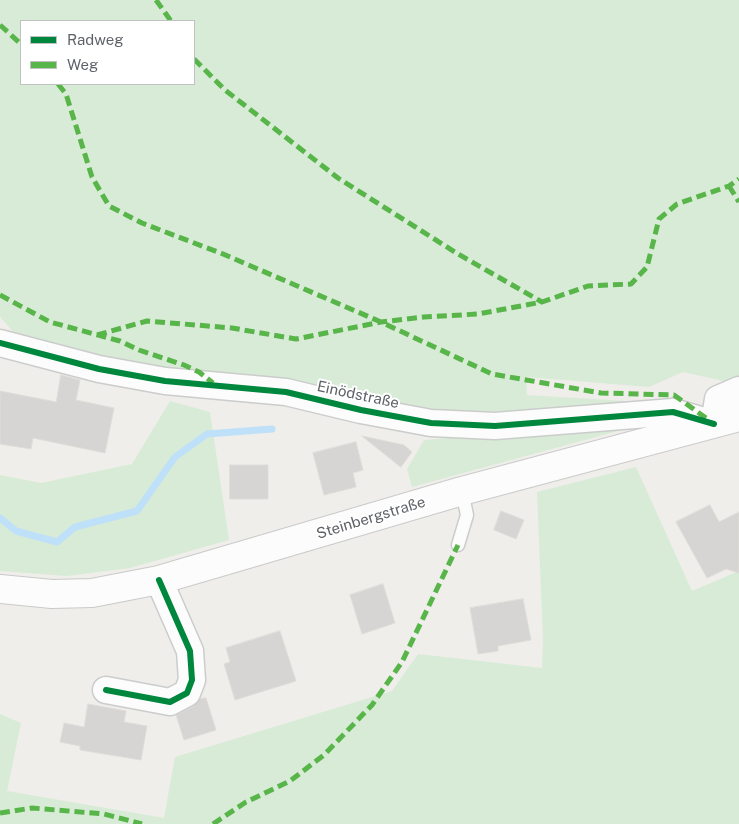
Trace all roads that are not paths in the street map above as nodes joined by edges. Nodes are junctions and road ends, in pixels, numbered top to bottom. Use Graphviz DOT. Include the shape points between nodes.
graph roads {
  1 [pos="0,343"];
  2 [pos="739,390"];
  3 [pos="726,420"];
  4 [pos="462,491"];
  5 [pos="458,545"];
  6 [pos="159,580"];
  7 [pos="0,588"];
  8 [pos="106,690"];
  1 -- 3 [label="street, Einödstraße" via="152,379 286,392 431,423 494,426 673,412"];
  2 -- 3 [label="street" via="718,399"];
  3 -- 4 [label="main road, Steinbergstraße"];
  4 -- 5 [label="lane" via="466,515"];
  4 -- 6 [label="main road, Steinbergstraße"];
  6 -- 7 [label="main road, Steinbergstraße" via="92,593 52,594"];
  6 -- 8 [label="street" via="190,651 192,680 187,693 170,702"];
}
